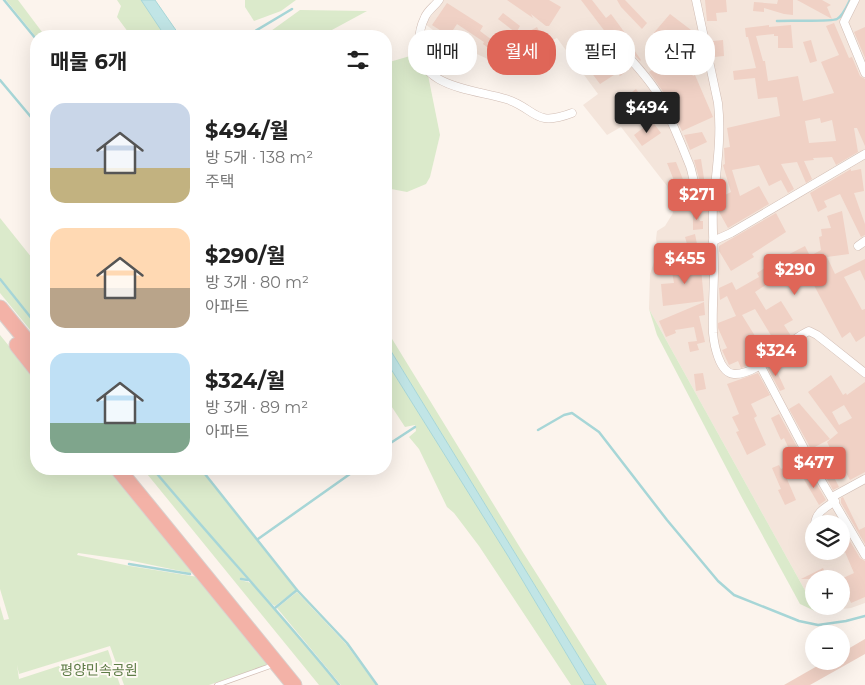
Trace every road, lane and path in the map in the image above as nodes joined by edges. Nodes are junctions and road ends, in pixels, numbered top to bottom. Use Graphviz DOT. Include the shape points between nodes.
graph roads {
  1 [pos="440,0"];
  2 [pos="696,0"];
  3 [pos="855,0"];
  4 [pos="635,67"];
  5 [pos="865,73"];
  6 [pos="572,113"];
  7 [pos="865,154"];
  8 [pos="714,203"];
  9 [pos="714,241"];
  10 [pos="0,308"];
  11 [pos="0,324"];
  12 [pos="30,345"];
  13 [pos="30,362"];
  14 [pos="760,365"];
  15 [pos="865,373"];
  16 [pos="123,475"];
  17 [pos="136,475"];
  18 [pos="865,479"];
  19 [pos="833,499"];
  20 [pos="817,515"];
  21 [pos="865,555"];
  22 [pos="278,663"];
  23 [pos="217,685"];
  24 [pos="286,685"];
  25 [pos="294,685"];
  26 [pos="306,685"];
  1 -- 6 [label="street" via="424,18 419,33 418,53 429,73 450,85 508,100 542,118 559,118"];
  2 -- 8 [label="street" via="720,121"];
  3 -- 5 [label="street" via="844,22"];
  4 -- 8 [label="street" via="660,97 695,186"];
  7 -- 9 [label="street"];
  8 -- 9 [label="street"];
  9 -- 14 [label="street" via="713,334 720,364 727,372 735,374"];
  10 -- 12 [label="highway"];
  11 -- 13 [label="highway"];
  14 -- 15 [label="street" via="809,331"];
  14 -- 19 [label="street"];
  16 -- 22 [label="highway"];
  17 -- 26 [label="highway"];
  18 -- 19 [label="street"];
  19 -- 20 [label="street"];
  19 -- 21 [label="street"];
  22 -- 23 [label="lane"];
  22 -- 24 [label="highway"];
  22 -- 25 [label="highway"];
}
